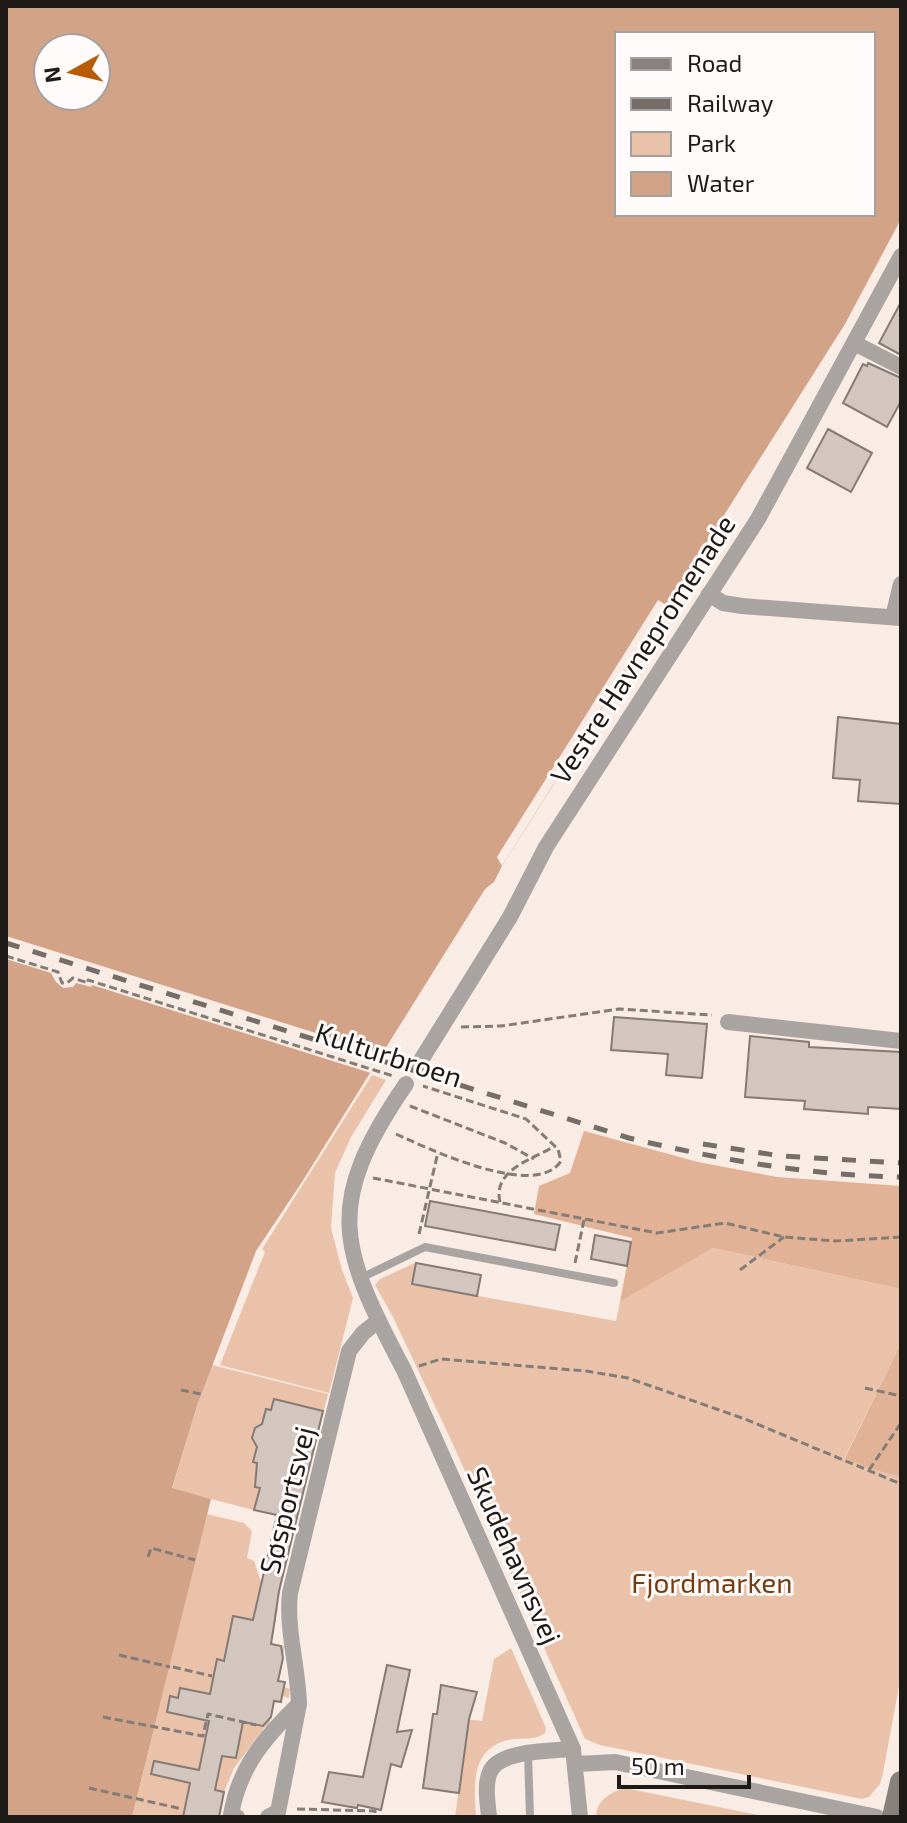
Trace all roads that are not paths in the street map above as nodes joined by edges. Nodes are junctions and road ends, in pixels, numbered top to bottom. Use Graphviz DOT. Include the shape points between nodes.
graph roads {
  1 [pos="901,256"];
  2 [pos="854,343"];
  3 [pos="901,367"];
  4 [pos="901,584"];
  5 [pos="709,594"];
  6 [pos="897,617"];
  7 [pos="728,1022"];
  8 [pos="901,1041"];
  9 [pos="418,1065"];
  10 [pos="410,1083"];
  11 [pos="361,1278"];
  12 [pos="614,1283"];
  13 [pos="378,1321"];
  14 [pos="299,1704"];
  15 [pos="528,1753"];
  16 [pos="575,1756"];
  17 [pos="901,1782"];
  18 [pos="237,1817"];
  19 [pos="268,1817"];
  20 [pos="489,1817"];
  21 [pos="530,1817"];
  22 [pos="580,1817"];
  23 [pos="877,1817"];
  24 [pos="893,1817"];
  1 -- 2 [label="street, Vestre Havnepromenade"];
  2 -- 3 [label="street"];
  2 -- 5 [label="street, Vestre Havnepromenade" via="758,519"];
  4 -- 6 [label="street"];
  5 -- 6 [label="street" via="742,606"];
  5 -- 9 [label="street, Vestre Havnepromenade" via="546,847 510,917"];
  7 -- 8 [label="street"];
  10 -- 11 [label="street" via="378,1126 356,1175 348,1227"];
  11 -- 12 [label="lane" via="425,1247"];
  11 -- 13 [label="street"];
  13 -- 14 [label="street, Søsportsvej" via="349,1351 290,1593"];
  13 -- 16 [label="street, Skudehavnsvej"];
  14 -- 18 [label="street" via="244,1770 231,1815"];
  14 -- 19 [label="street, Søsportsvej" via="278,1812"];
  15 -- 16 [label="street"];
  15 -- 20 [label="street" via="501,1759 490,1770"];
  15 -- 21 [label="lane"];
  16 -- 22 [label="street, Skudehavnsvej"];
  16 -- 23 [label="street"];
  17 -- 24 [label="street"];
}
